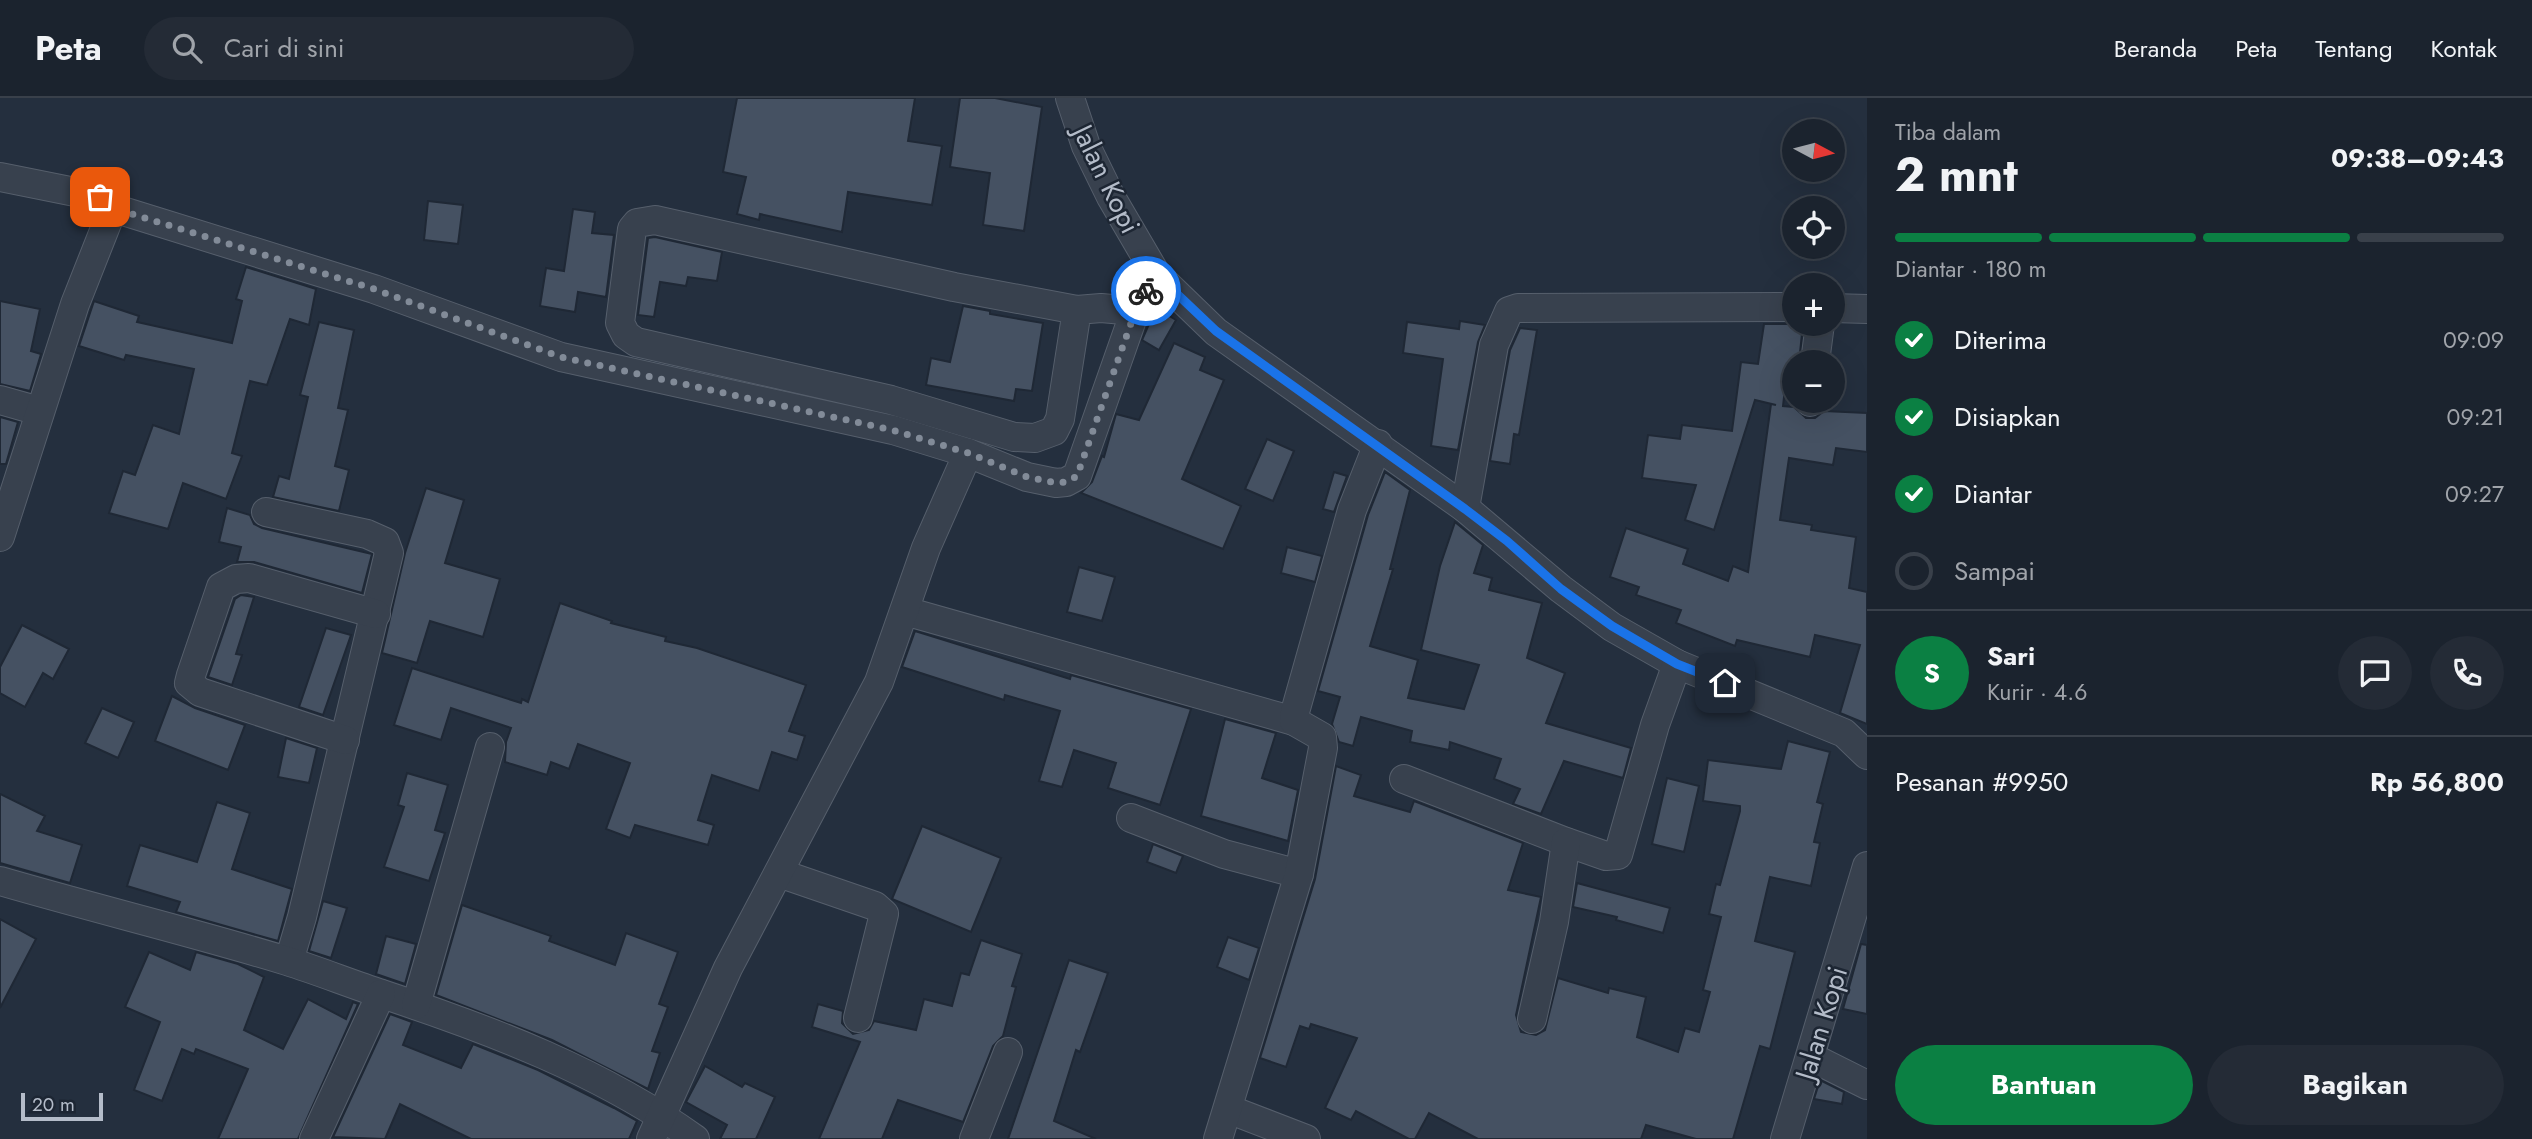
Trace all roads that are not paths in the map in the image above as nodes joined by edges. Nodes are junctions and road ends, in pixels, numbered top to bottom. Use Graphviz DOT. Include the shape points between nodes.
graph roads {
  1 [pos="1070,98"];
  2 [pos="0,177"];
  3 [pos="113,208"];
  4 [pos="1156,274"];
  5 [pos="1782,307"];
  6 [pos="1845,308"];
  7 [pos="1867,309"];
  8 [pos="1077,310"];
  9 [pos="1135,312"];
  10 [pos="0,400"];
  11 [pos="39,411"];
  12 [pos="1378,444"];
  13 [pos="968,453"];
  14 [pos="1465,509"];
  15 [pos="266,512"];
  16 [pos="0,537"];
  17 [pos="905,611"];
  18 [pos="376,614"];
  19 [pos="1677,664"];
  20 [pos="1293,721"];
  21 [pos="345,740"];
  22 [pos="490,747"];
  23 [pos="1867,755"];
  24 [pos="1404,779"];
  25 [pos="1131,818"];
  26 [pos="1566,842"];
  27 [pos="1867,866"];
  28 [pos="779,873"];
  29 [pos="1299,874"];
  30 [pos="0,881"];
  31 [pos="289,961"];
  32 [pos="381,994"];
  33 [pos="415,1005"];
  34 [pos="858,1018"];
  35 [pos="1532,1019"];
  36 [pos="1008,1052"];
  37 [pos="1811,1057"];
  38 [pos="1867,1085"];
  39 [pos="1228,1109"];
  40 [pos="656,1127"];
  41 [pos="314,1139"];
  42 [pos="695,1139"];
  43 [pos="974,1139"];
  44 [pos="1218,1139"];
  45 [pos="1306,1139"];
  46 [pos="1784,1139"];
  1 -- 4 [label="street, Jalan Kopi" via="1086,146"];
  2 -- 3 [label="street" via="100,197"];
  3 -- 11 [label="street"];
  3 -- 13 [label="street" via="374,289 561,357 892,430"];
  4 -- 9 [label="street"];
  4 -- 12 [label="street, Jalan Kopi" via="1216,331"];
  5 -- 14 [label="street" via="1509,311 1494,345"];
  6 -- 7 [label="street"];
  8 -- 8 [label="street" via="655,220 642,221 632,229 620,323 636,342 891,400 1014,437 1035,438 1054,431 1060,419"];
  8 -- 9 [label="street"];
  9 -- 13 [label="street" via="1077,476 1056,483 1027,477"];
  10 -- 11 [label="street"];
  11 -- 16 [label="street"];
  12 -- 14 [label="street, Jalan Kopi"];
  12 -- 20 [label="street" via="1352,510"];
  13 -- 17 [label="street" via="926,548"];
  14 -- 19 [label="street, Jalan Kopi" via="1561,589"];
  15 -- 18 [label="street" via="368,534 385,542 389,553"];
  17 -- 20 [label="street"];
  17 -- 28 [label="street" via="879,682"];
  18 -- 21 [label="street"];
  18 -- 21 [label="street" via="249,578 236,579 221,587 189,683 200,692"];
  19 -- 23 [label="street, Jalan Kopi" via="1844,733"];
  19 -- 26 [label="street" via="1618,855 1606,856"];
  20 -- 29 [label="street" via="1322,737 1323,742"];
  21 -- 31 [label="street"];
  22 -- 33 [label="street"];
  24 -- 26 [label="street"];
  25 -- 29 [label="street" via="1224,854"];
  26 -- 35 [label="street"];
  27 -- 37 [label="street, Jalan Kopi"];
  28 -- 34 [label="street" via="875,906 884,914"];
  28 -- 40 [label="street" via="728,968"];
  29 -- 39 [label="street"];
  30 -- 31 [label="street"];
  31 -- 32 [label="street"];
  32 -- 33 [label="street"];
  32 -- 41 [label="street"];
  33 -- 40 [label="street" via="520,1044"];
  36 -- 43 [label="street"];
  37 -- 38 [label="street"];
  37 -- 46 [label="street, Jalan Kopi"];
  39 -- 44 [label="street"];
  39 -- 45 [label="street"];
  40 -- 42 [label="street"];
}
